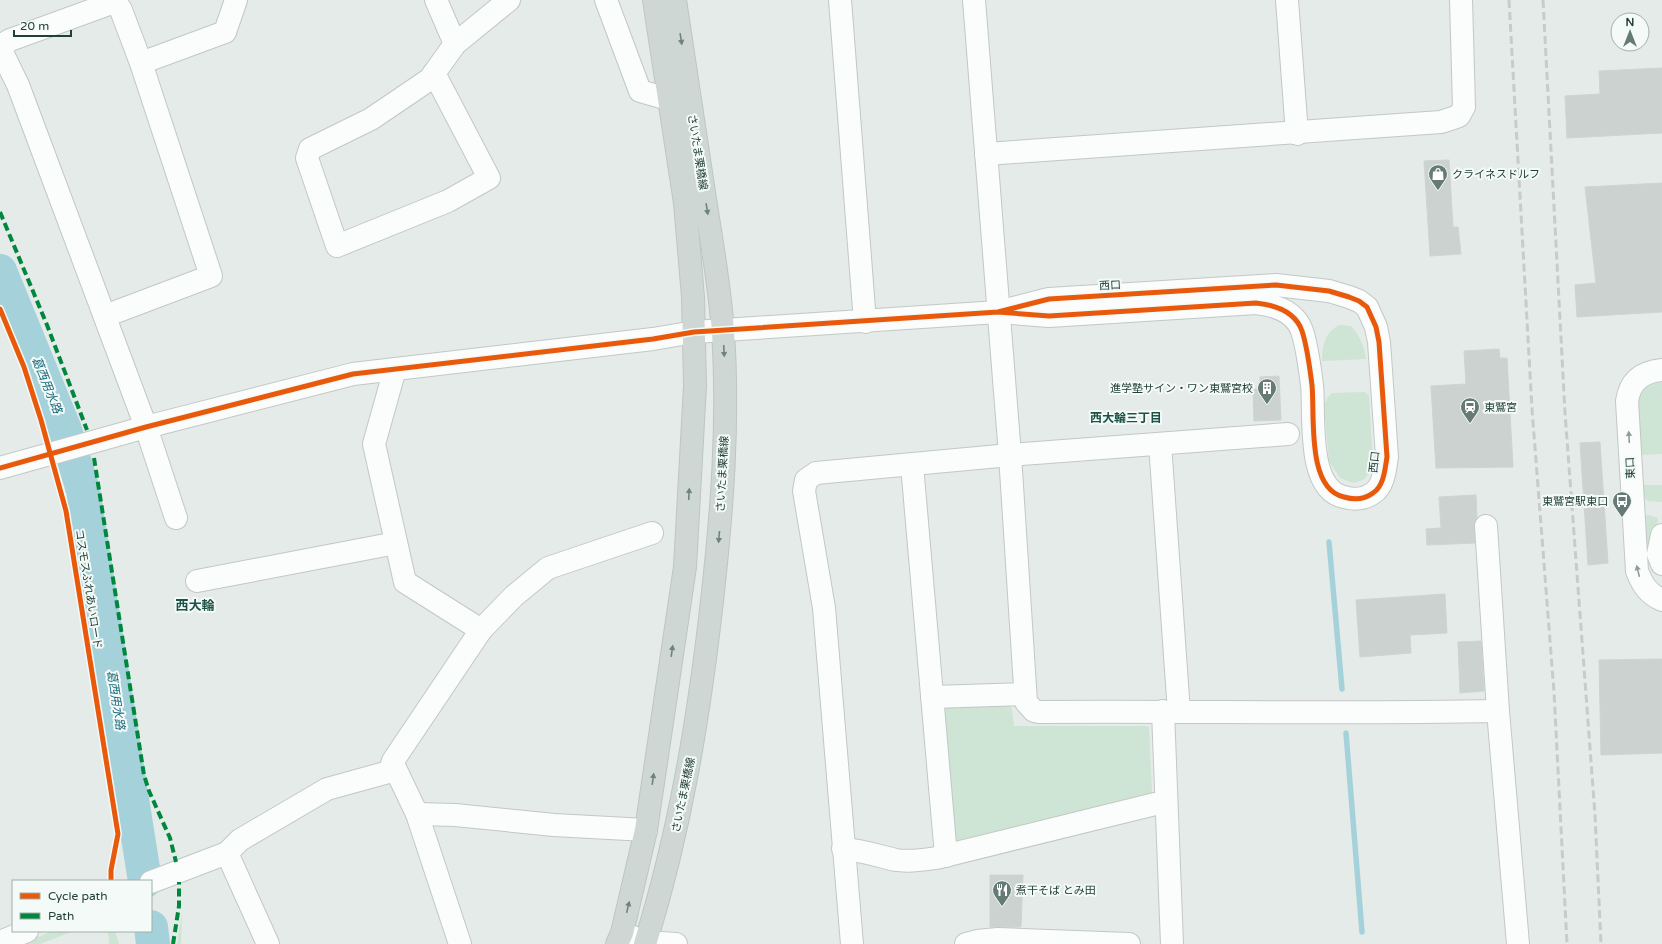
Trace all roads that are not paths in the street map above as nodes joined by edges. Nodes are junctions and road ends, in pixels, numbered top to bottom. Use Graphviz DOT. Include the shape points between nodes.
graph roads {
  1 [pos="236,0"];
  2 [pos="436,0"];
  3 [pos="509,0"];
  4 [pos="606,0"];
  5 [pos="654,0"];
  6 [pos="675,0"];
  7 [pos="840,0"];
  8 [pos="974,0"];
  9 [pos="1287,0"];
  10 [pos="1461,0"];
  11 [pos="455,44"];
  12 [pos="0,47"];
  13 [pos="141,63"];
  14 [pos="434,73"];
  15 [pos="668,99"];
  16 [pos="1297,134"];
  17 [pos="986,154"];
  18 [pos="998,312"];
  19 [pos="105,316"];
  20 [pos="865,322"];
  21 [pos="723,330"];
  22 [pos="694,332"];
  23 [pos="395,369"];
  24 [pos="1662,370"];
  25 [pos="146,426"];
  26 [pos="1288,434"];
  27 [pos="1160,444"];
  28 [pos="1010,455"];
  29 [pos="912,465"];
  30 [pos="0,468"];
  31 [pos="176,518"];
  32 [pos="1486,526"];
  33 [pos="652,533"];
  34 [pos="1662,535"];
  35 [pos="396,543"];
  36 [pos="1662,564"];
  37 [pos="197,581"];
  38 [pos="1662,600"];
  39 [pos="481,630"];
  40 [pos="1025,694"];
  41 [pos="932,697"];
  42 [pos="1171,711"];
  43 [pos="1498,711"];
  44 [pos="390,772"];
  45 [pos="1166,803"];
  46 [pos="417,814"];
  47 [pos="646,830"];
  48 [pos="843,849"];
  49 [pos="227,853"];
  50 [pos="946,856"];
  51 [pos="152,882"];
  52 [pos="25,932"];
  53 [pos="619,938"];
  54 [pos="0,942"];
  55 [pos="646,943"];
  56 [pos="268,944"];
  57 [pos="460,944"];
  58 [pos="676,944"];
  59 [pos="852,944"];
  60 [pos="966,944"];
  61 [pos="1129,944"];
  62 [pos="1172,944"];
  63 [pos="1518,944"];
  1 -- 13 [label="street" via="225,32"];
  2 -- 11 [label="street"];
  3 -- 11 [label="street"];
  4 -- 15 [label="street" via="640,91"];
  5 -- 15 [label="main road, さいたま栗橋線"];
  6 -- 21 [label="main road, さいたま栗橋線, one-way"];
  7 -- 20 [label="street"];
  8 -- 17 [label="street"];
  9 -- 16 [label="street"];
  10 -- 16 [label="street" via="1464,107 1459,116 1441,122"];
  11 -- 14 [label="street"];
  12 -- 13 [label="street" via="10,40 114,3 121,10"];
  12 -- 19 [label="street" via="18,85"];
  13 -- 19 [label="street" via="211,276"];
  14 -- 14 [label="street" via="430,79 371,119 310,149 307,158 338,246 448,201 489,178"];
  15 -- 22 [label="main road, さいたま栗橋線" via="685,203"];
  16 -- 17 [label="street"];
  17 -- 18 [label="street"];
  18 -- 18 [label="street, 西口" via="1049,299 1276,285 1328,291 1359,301 1372,314 1379,342 1387,457 1381,484 1374,493 1363,498 1351,499 1332,492 1324,481 1314,446 1312,384 1302,331 1296,319 1279,307 1256,304 1049,316"];
  18 -- 20 [label="street"];
  18 -- 28 [label="street"];
  19 -- 25 [label="street"];
  20 -- 21 [label="street"];
  21 -- 22 [label="street"];
  21 -- 55 [label="main road, さいたま栗橋線, one-way" via="726,373 724,482 706,657 677,828"];
  22 -- 23 [label="street" via="654,339"];
  47 -- 22 [label="main road, さいたま栗橋線, one-way" via="685,567 695,386"];
  23 -- 25 [label="street" via="353,374"];
  23 -- 35 [label="street" via="374,444"];
  38 -- 24 [label="street, 東口, one-way" via="1647,589 1637,571 1626,400 1629,389 1639,377 1648,372"];
  25 -- 30 [label="street"];
  25 -- 31 [label="street"];
  26 -- 27 [label="street"];
  27 -- 28 [label="street"];
  27 -- 42 [label="street"];
  28 -- 29 [label="street"];
  28 -- 40 [label="street"];
  29 -- 41 [label="street"];
  29 -- 48 [label="street" via="816,473 806,480 804,491 824,608"];
  32 -- 43 [label="street"];
  33 -- 39 [label="street" via="548,568"];
  34 -- 36 [label="street" via="1658,554"];
  35 -- 37 [label="street"];
  35 -- 39 [label="street" via="405,582"];
  39 -- 44 [label="street" via="392,761"];
  40 -- 41 [label="street"];
  40 -- 42 [label="street" via="1029,707 1039,712"];
  41 -- 50 [label="street"];
  42 -- 43 [label="street" via="1353,714"];
  42 -- 45 [label="street"];
  43 -- 63 [label="street"];
  44 -- 46 [label="street" via="396,770"];
  44 -- 49 [label="street" via="327,789 240,840"];
  45 -- 50 [label="street"];
  45 -- 62 [label="street"];
  46 -- 47 [label="street"];
  46 -- 57 [label="street"];
  53 -- 47 [label="main road, さいたま栗橋線, one-way"];
  48 -- 50 [label="street" via="858,850 896,860 911,861"];
  48 -- 59 [label="street"];
  49 -- 51 [label="street"];
  49 -- 56 [label="street"];
  52 -- 54 [label="street"];
  53 -- 55 [label="street"];
  55 -- 58 [label="street"];
  60 -- 61 [label="street" via="998,939"];
}
